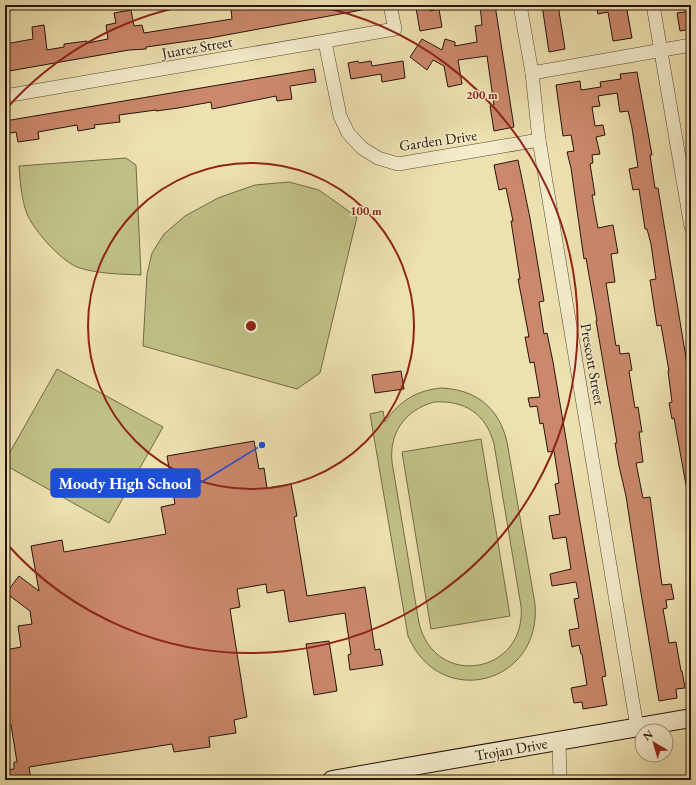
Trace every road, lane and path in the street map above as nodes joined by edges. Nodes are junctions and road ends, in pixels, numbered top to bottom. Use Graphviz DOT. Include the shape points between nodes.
graph roads {
  1 [pos="390,5"];
  2 [pos="520,5"];
  3 [pos="653,5"];
  4 [pos="325,42"];
  5 [pos="691,45"];
  6 [pos="660,50"];
  7 [pos="532,73"];
  8 [pos="5,96"];
  9 [pos="539,140"];
  10 [pos="691,227"];
  11 [pos="691,718"];
  12 [pos="637,723"];
  13 [pos="662,723"];
  14 [pos="634,728"];
  15 [pos="559,741"];
  16 [pos="332,780"];
  17 [pos="560,780"];
  1 -- 4 [label="street, Juarez Street" via="395,29"];
  2 -- 7 [label="street, Prescott Street"];
  3 -- 6 [label="street"];
  4 -- 8 [label="street, Juarez Street"];
  4 -- 9 [label="street, Garden Drive" via="340,116 348,133 362,148 378,158 398,164"];
  5 -- 6 [label="street"];
  6 -- 7 [label="street"];
  6 -- 10 [label="street"];
  7 -- 9 [label="street, Prescott Street"];
  9 -- 12 [label="street, Prescott Street"];
  11 -- 13 [label="street, Trojan Drive"];
  14 -- 15 [label="street, Trojan Drive"];
  15 -- 16 [label="street, Trojan Drive"];
  15 -- 17 [label="street"];
}
